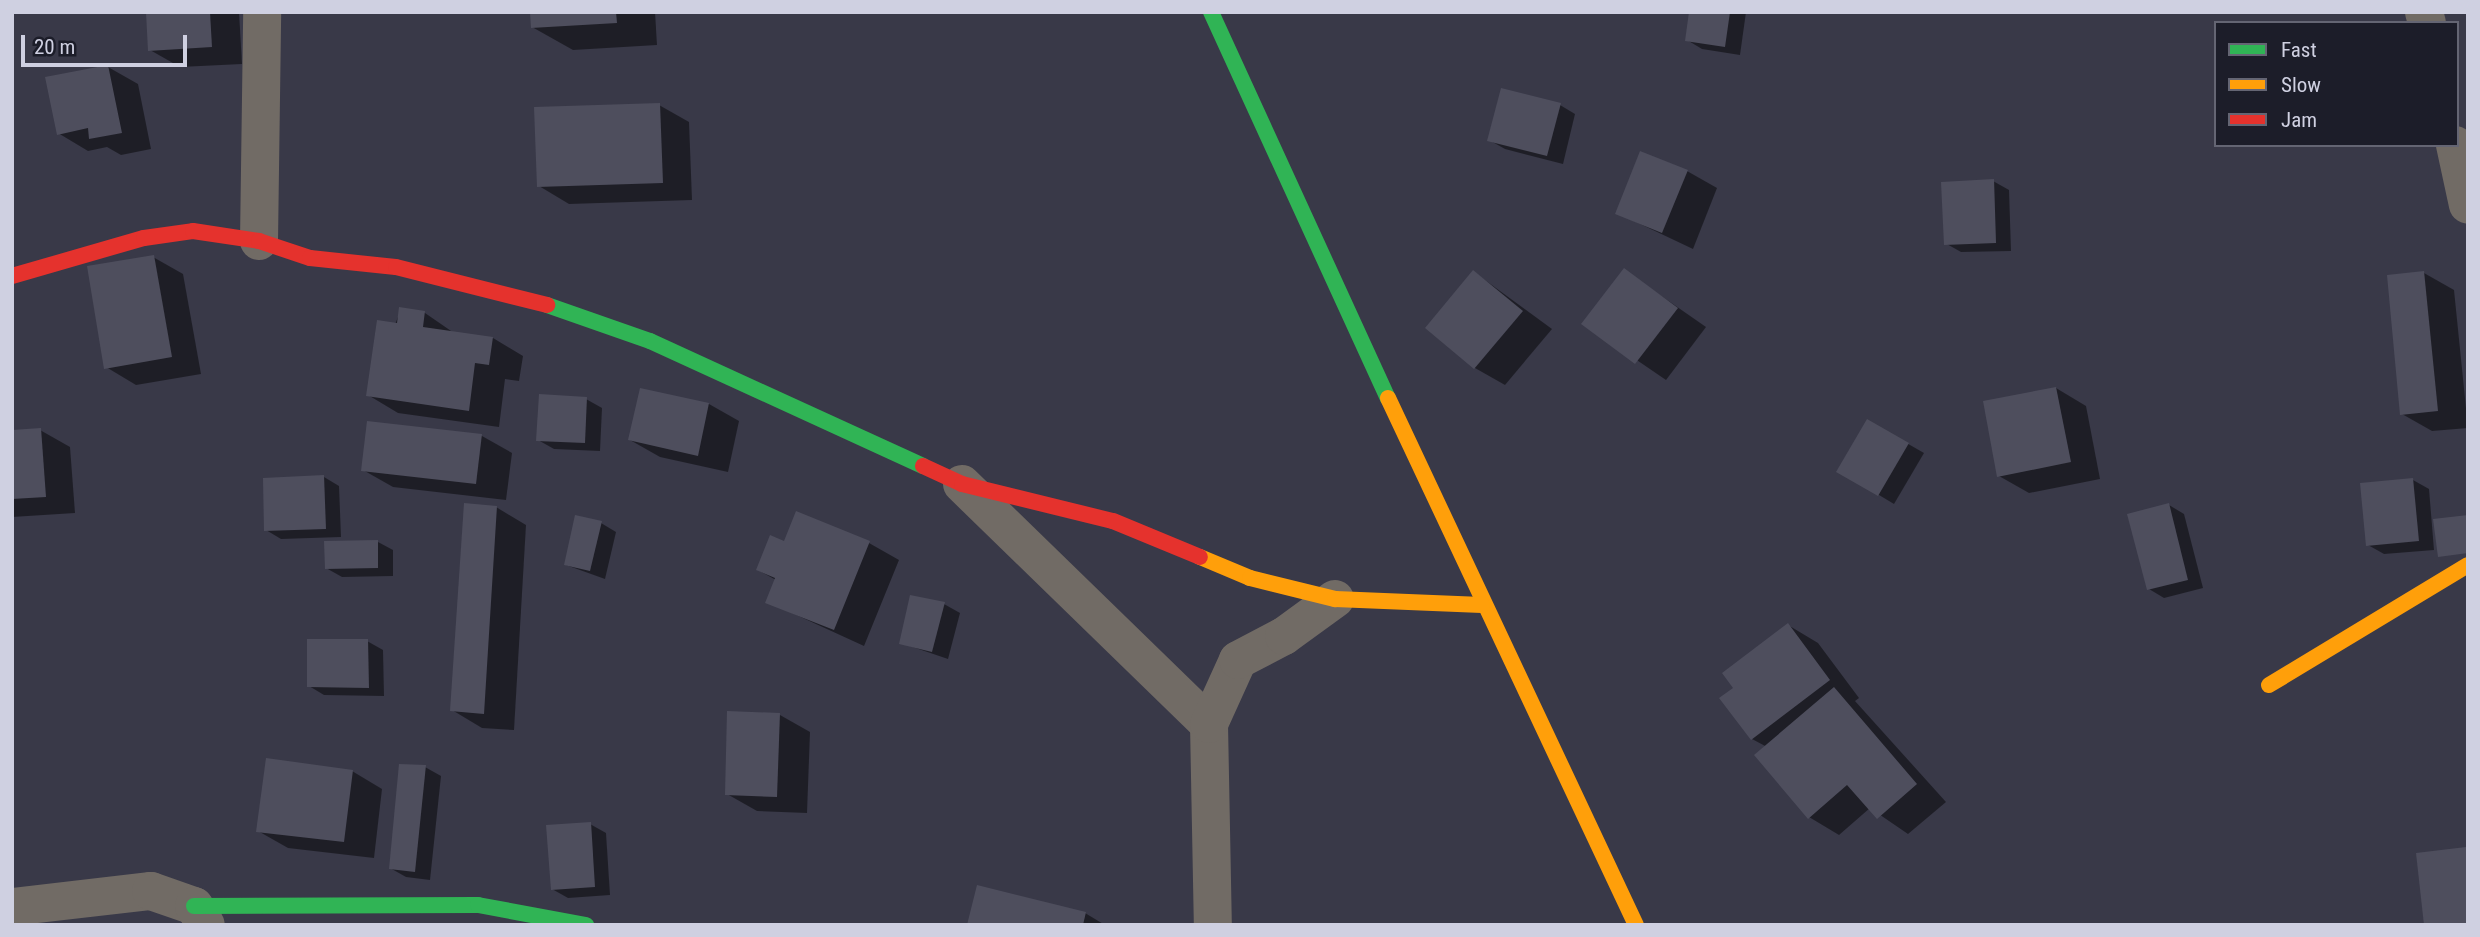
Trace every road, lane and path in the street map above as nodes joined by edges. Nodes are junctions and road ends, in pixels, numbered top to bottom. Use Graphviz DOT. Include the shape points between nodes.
graph roads {
  1 [pos="262,12"];
  2 [pos="1212,12"];
  3 [pos="2455,147"];
  4 [pos="2468,205"];
  5 [pos="259,241"];
  6 [pos="12,276"];
  7 [pos="962,484"];
  8 [pos="2468,565"];
  9 [pos="1335,599"];
  10 [pos="1482,605"];
  11 [pos="2269,685"];
  12 [pos="1209,723"];
  13 [pos="12,907"];
  14 [pos="200,915"];
  15 [pos="586,925"];
  16 [pos="1213,925"];
  17 [pos="1636,925"];
  1 -- 5 [label="street"];
  2 -- 10 [label="street"];
  3 -- 4 [label="street"];
  5 -- 6 [label="street" via="193,231 156,236"];
  5 -- 7 [label="street" via="310,258 396,267 532,300 650,341"];
  7 -- 9 [label="street" via="1113,522 1250,578"];
  7 -- 12 [label="street"];
  8 -- 11 [label="street"];
  9 -- 10 [label="street"];
  9 -- 12 [label="street" via="1284,636 1238,660"];
  10 -- 17 [label="street"];
  12 -- 16 [label="street"];
  13 -- 14 [label="street" via="151,891"];
  14 -- 15 [label="street" via="478,905"];
}
